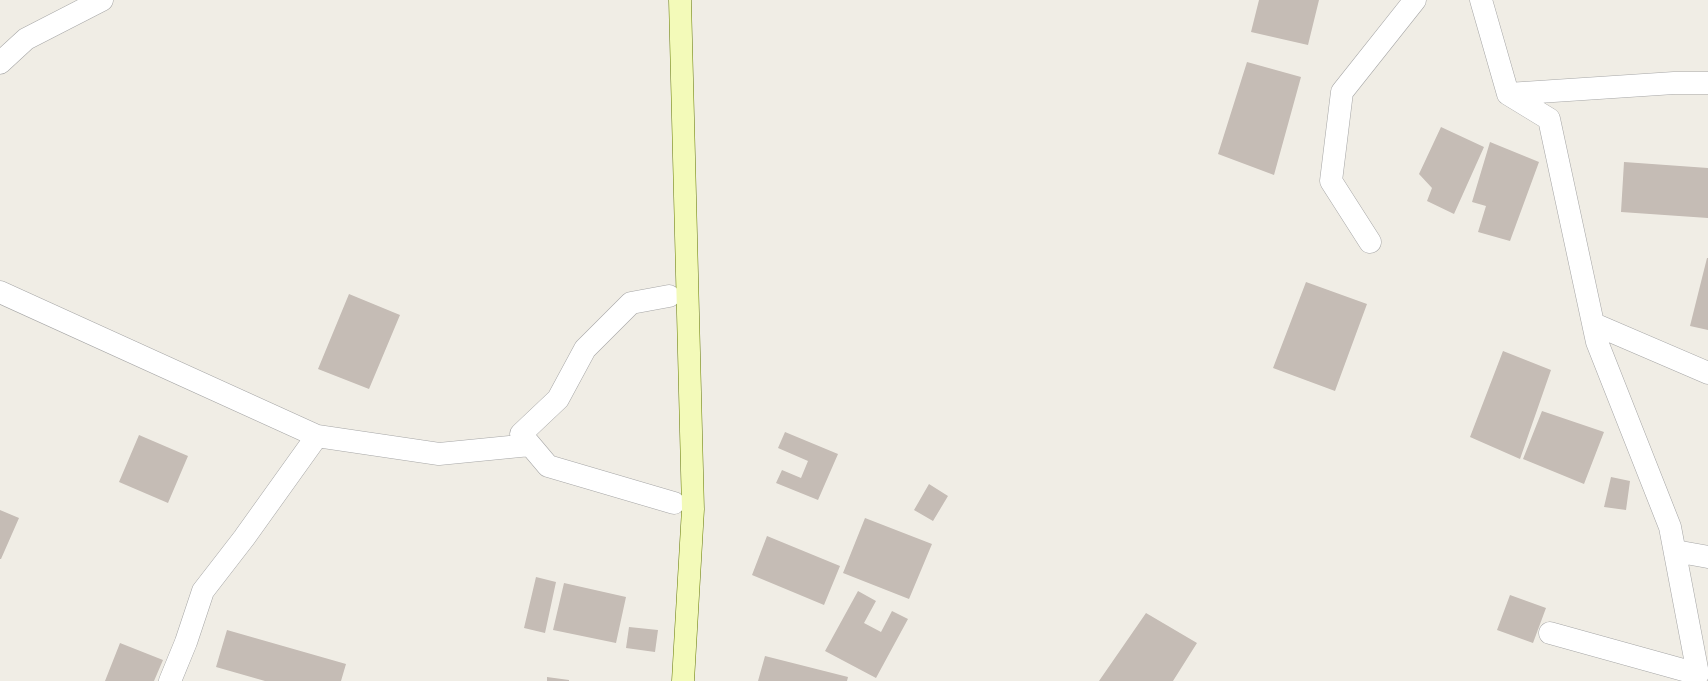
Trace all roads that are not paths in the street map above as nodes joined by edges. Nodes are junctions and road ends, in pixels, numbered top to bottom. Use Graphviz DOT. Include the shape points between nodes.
graph roads {
  1 [pos="102,0"];
  2 [pos="680,0"];
  3 [pos="1416,0"];
  4 [pos="1481,0"];
  5 [pos="0,63"];
  6 [pos="1708,83"];
  7 [pos="1508,94"];
  8 [pos="1370,242"];
  9 [pos="0,292"];
  10 [pos="669,296"];
  11 [pos="1594,324"];
  12 [pos="1708,373"];
  13 [pos="317,436"];
  14 [pos="530,445"];
  15 [pos="674,503"];
  16 [pos="1675,551"];
  17 [pos="1708,557"];
  18 [pos="1550,633"];
  19 [pos="1696,678"];
  20 [pos="170,681"];
  21 [pos="683,681"];
  1 -- 5 [label="street" via="26,39"];
  2 -- 21 [label="street" via="693,509"];
  3 -- 8 [label="street" via="1342,92 1331,181"];
  4 -- 7 [label="street"];
  6 -- 7 [label="street"];
  7 -- 11 [label="street" via="1549,119"];
  9 -- 13 [label="street"];
  10 -- 14 [label="street" via="631,303 585,348 558,399 521,434"];
  11 -- 12 [label="street"];
  11 -- 16 [label="street" via="1597,342 1670,527"];
  13 -- 14 [label="street" via="438,454"];
  13 -- 20 [label="street" via="203,591"];
  14 -- 15 [label="street" via="548,466"];
  16 -- 17 [label="street"];
  16 -- 19 [label="street"];
  18 -- 19 [label="street"];
}
